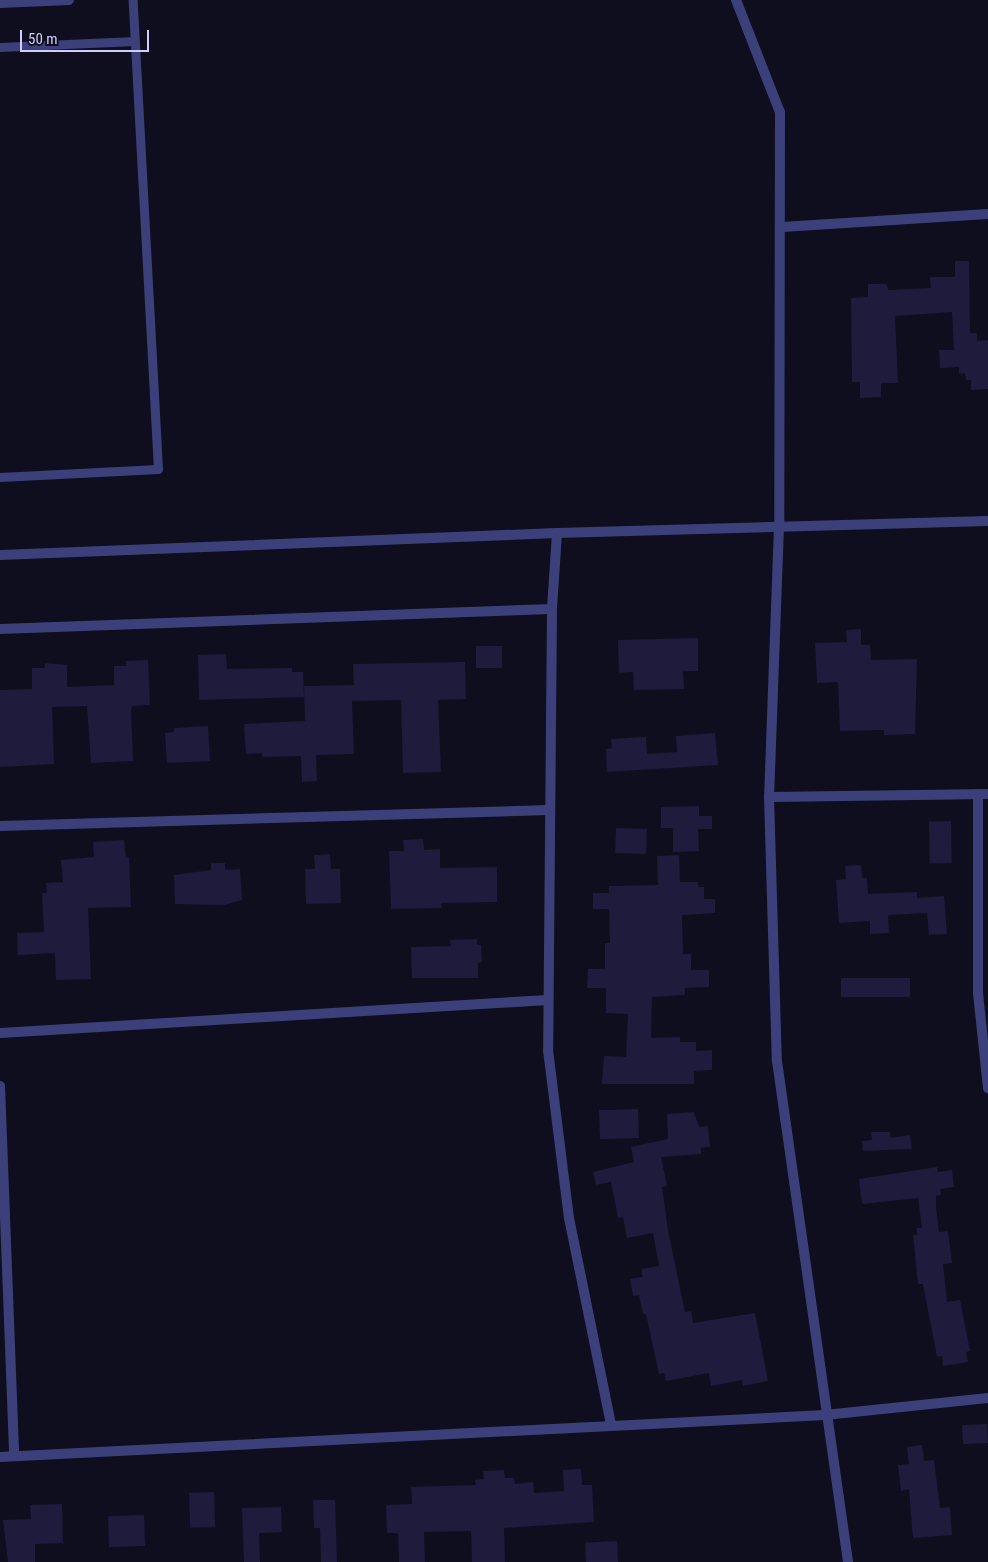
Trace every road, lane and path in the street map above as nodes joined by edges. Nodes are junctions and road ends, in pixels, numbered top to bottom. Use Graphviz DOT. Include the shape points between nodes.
graph roads {
  1 [pos="69,0"];
  2 [pos="133,0"];
  3 [pos="736,0"];
  4 [pos="0,3"];
  5 [pos="135,41"];
  6 [pos="0,47"];
  7 [pos="988,214"];
  8 [pos="782,227"];
  9 [pos="0,477"];
  10 [pos="988,521"];
  11 [pos="779,526"];
  12 [pos="557,533"];
  13 [pos="0,554"];
  14 [pos="552,609"];
  15 [pos="0,629"];
  16 [pos="983,794"];
  17 [pos="768,797"];
  18 [pos="549,810"];
  19 [pos="0,826"];
  20 [pos="983,993"];
  21 [pos="548,1000"];
  22 [pos="0,1034"];
  23 [pos="0,1086"];
  24 [pos="988,1088"];
  25 [pos="988,1398"];
  26 [pos="825,1414"];
  27 [pos="611,1425"];
  28 [pos="0,1456"];
  29 [pos="14,1456"];
  30 [pos="848,1562"];
  1 -- 4 [label="street"];
  2 -- 5 [label="lane"];
  3 -- 8 [label="street" via="780,112"];
  5 -- 6 [label="lane"];
  5 -- 9 [label="lane" via="158,469"];
  7 -- 8 [label="street"];
  8 -- 11 [label="street"];
  10 -- 11 [label="street"];
  11 -- 12 [label="street"];
  11 -- 17 [label="street"];
  12 -- 13 [label="street"];
  12 -- 14 [label="street"];
  14 -- 15 [label="street"];
  14 -- 18 [label="street"];
  16 -- 17 [label="street"];
  16 -- 20 [label="street"];
  17 -- 26 [label="street" via="777,1061"];
  18 -- 19 [label="street"];
  18 -- 21 [label="street"];
  20 -- 24 [label="street"];
  21 -- 22 [label="street"];
  21 -- 27 [label="street" via="548,1050 569,1218"];
  23 -- 29 [label="street"];
  25 -- 26 [label="street"];
  26 -- 27 [label="street"];
  26 -- 30 [label="street"];
  27 -- 29 [label="street"];
  28 -- 29 [label="street"];
}
